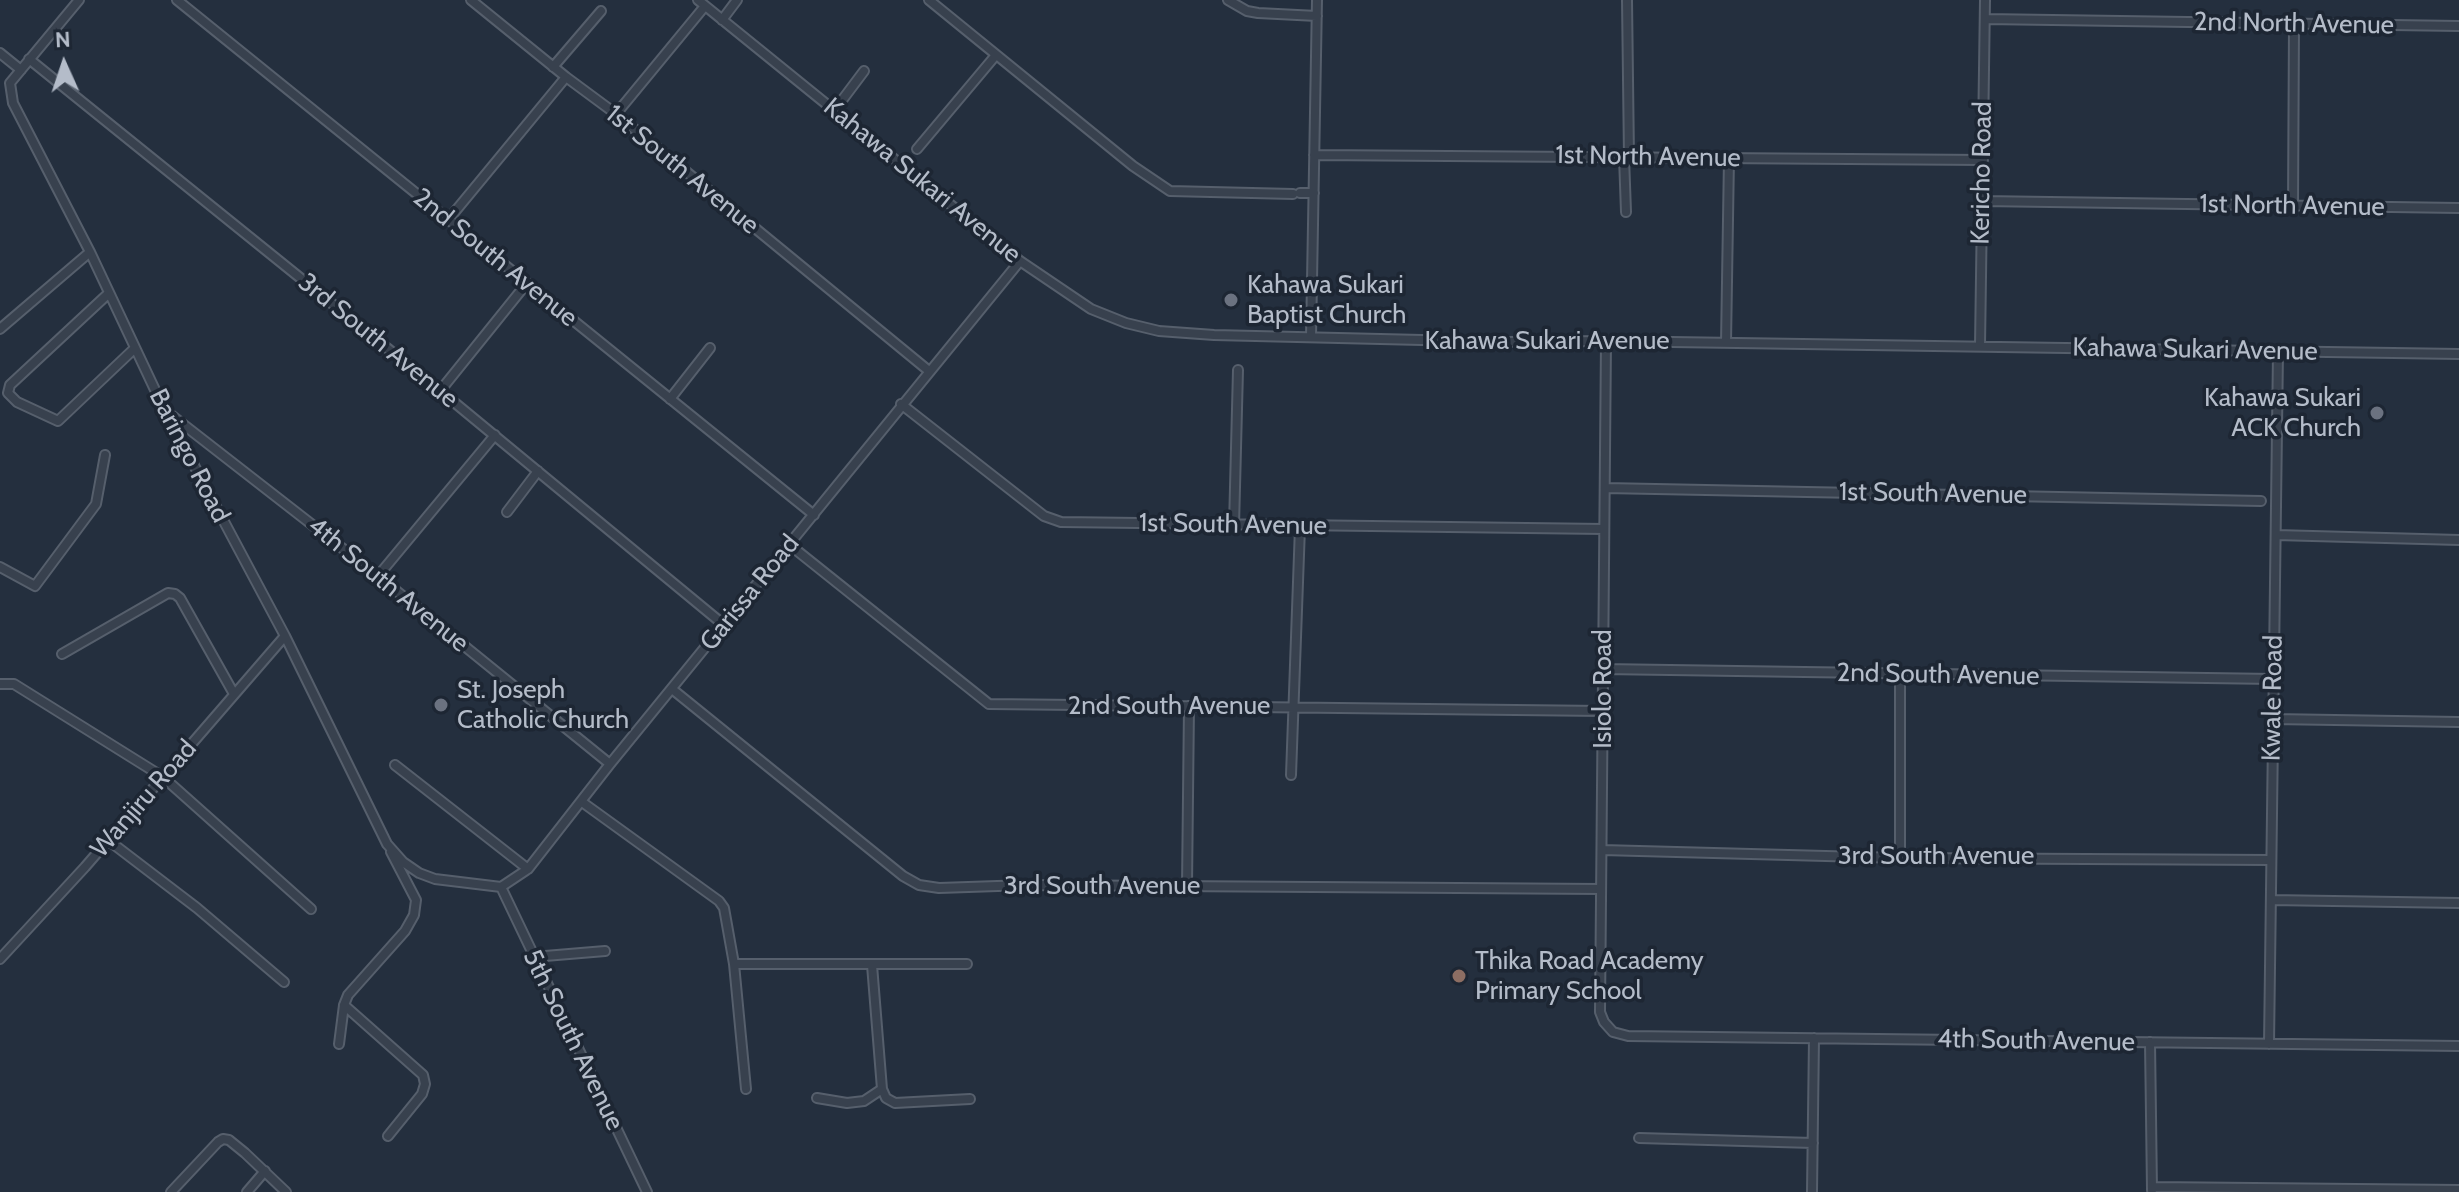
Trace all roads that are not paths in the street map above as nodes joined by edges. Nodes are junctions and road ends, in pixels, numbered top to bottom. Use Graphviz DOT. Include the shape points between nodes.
graph roads {
  1 [pos="79,0"];
  2 [pos="177,0"];
  3 [pos="471,0"];
  4 [pos="737,0"];
  5 [pos="929,0"];
  6 [pos="1228,0"];
  7 [pos="1317,0"];
  8 [pos="1627,0"];
  9 [pos="1985,0"];
  10 [pos="701,3"];
  11 [pos="601,11"];
  12 [pos="1317,16"];
  13 [pos="1985,19"];
  14 [pos="722,20"];
  15 [pos="2294,24"];
  16 [pos="2459,26"];
  17 [pos="0,53"];
  18 [pos="996,55"];
  19 [pos="29,59"];
  20 [pos="553,67"];
  21 [pos="21,70"];
  22 [pos="864,71"];
  23 [pos="566,77"];
  24 [pos="834,111"];
  25 [pos="616,114"];
  26 [pos="917,149"];
  27 [pos="1314,155"];
  28 [pos="1626,157"];
  29 [pos="1729,158"];
  30 [pos="1983,160"];
  31 [pos="1314,193"];
  32 [pos="1982,201"];
  33 [pos="2293,206"];
  34 [pos="2459,208"];
  35 [pos="1626,212"];
  36 [pos="448,220"];
  37 [pos="90,252"];
  38 [pos="1020,261"];
  39 [pos="527,283"];
  40 [pos="109,293"];
  41 [pos="0,329"];
  42 [pos="1311,337"];
  43 [pos="1606,341"];
  44 [pos="1726,343"];
  45 [pos="1980,346"];
  46 [pos="135,348"];
  47 [pos="710,348"];
  48 [pos="2278,352"];
  49 [pos="2459,354"];
  50 [pos="1238,370"];
  51 [pos="929,371"];
  52 [pos="440,391"];
  53 [pos="670,399"];
  54 [pos="901,404"];
  55 [pos="164,409"];
  56 [pos="495,435"];
  57 [pos="105,455"];
  58 [pos="538,471"];
  59 [pos="1605,488"];
  60 [pos="2268,501"];
  61 [pos="507,512"];
  62 [pos="814,515"];
  63 [pos="1234,526"];
  64 [pos="1300,527"];
  65 [pos="1604,529"];
  66 [pos="2276,535"];
  67 [pos="2459,540"];
  68 [pos="790,545"];
  69 [pos="0,567"];
  70 [pos="378,576"];
  71 [pos="724,625"];
  72 [pos="285,636"];
  73 [pos="62,654"];
  74 [pos="1603,669"];
  75 [pos="1900,675"];
  76 [pos="2274,679"];
  77 [pos="0,684"];
  78 [pos="672,689"];
  79 [pos="234,694"];
  80 [pos="1189,706"];
  81 [pos="1292,707"];
  82 [pos="1603,711"];
  83 [pos="2273,719"];
  84 [pos="2459,722"];
  85 [pos="610,764"];
  86 [pos="395,765"];
  87 [pos="1291,775"];
  88 [pos="163,777"];
  89 [pos="582,802"];
  90 [pos="108,840"];
  91 [pos="387,844"];
  92 [pos="1602,850"];
  93 [pos="1900,858"];
  94 [pos="2271,860"];
  95 [pos="528,869"];
  96 [pos="1187,886"];
  97 [pos="501,887"];
  98 [pos="1601,889"];
  99 [pos="2271,900"];
  100 [pos="2459,903"];
  101 [pos="311,909"];
  102 [pos="605,951"];
  103 [pos="533,957"];
  104 [pos="0,959"];
  105 [pos="734,964"];
  106 [pos="967,964"];
  107 [pos="872,965"];
  108 [pos="284,982"];
  109 [pos="344,1005"];
  110 [pos="1613,1032"];
  111 [pos="1814,1038"];
  112 [pos="2150,1042"];
  113 [pos="339,1044"];
  114 [pos="2269,1044"];
  115 [pos="2459,1046"];
  116 [pos="746,1089"];
  117 [pos="882,1089"];
  118 [pos="817,1098"];
  119 [pos="970,1099"];
  120 [pos="388,1136"];
  121 [pos="1639,1138"];
  122 [pos="1813,1143"];
  123 [pos="265,1171"];
  124 [pos="2152,1190"];
  125 [pos="2459,1190"];
  126 [pos="2445,1191"];
  127 [pos="171,1192"];
  128 [pos="247,1192"];
  129 [pos="286,1192"];
  130 [pos="647,1192"];
  131 [pos="1812,1192"];
  1 -- 19 [label="street, Baringo Road"];
  2 -- 36 [label="street, 2nd South Avenue"];
  3 -- 20 [label="street, 1st South Avenue"];
  4 -- 14 [label="street"];
  5 -- 18 [label="street"];
  6 -- 12 [label="street" via="1258,13"];
  7 -- 12 [label="street"];
  8 -- 28 [label="street"];
  9 -- 13 [label="street, Kericho Road"];
  10 -- 14 [label="street, Kahawa Sukari Avenue"];
  10 -- 25 [label="street"];
  11 -- 20 [label="street"];
  12 -- 27 [label="street"];
  13 -- 15 [label="street, 2nd North Avenue"];
  13 -- 30 [label="street, Kericho Road"];
  14 -- 24 [label="street, Kahawa Sukari Avenue"];
  15 -- 16 [label="street, 2nd North Avenue"];
  15 -- 33 [label="street"];
  17 -- 21 [label="street"];
  18 -- 26 [label="street"];
  18 -- 31 [label="street" via="1170,191"];
  19 -- 21 [label="street, Baringo Road"];
  19 -- 52 [label="street, 3rd South Avenue"];
  20 -- 23 [label="street, 1st South Avenue"];
  21 -- 37 [label="street, Baringo Road" via="10,83 13,103"];
  22 -- 24 [label="street"];
  23 -- 25 [label="street, 1st South Avenue"];
  23 -- 36 [label="street"];
  24 -- 38 [label="street, Kahawa Sukari Avenue"];
  25 -- 51 [label="street, 1st South Avenue"];
  27 -- 28 [label="street, 1st North Avenue"];
  27 -- 31 [label="street"];
  28 -- 29 [label="street, 1st North Avenue"];
  28 -- 35 [label="street"];
  29 -- 30 [label="street, 1st North Avenue"];
  29 -- 44 [label="street"];
  30 -- 32 [label="street, Kericho Road"];
  31 -- 42 [label="street"];
  32 -- 33 [label="street, 1st North Avenue"];
  32 -- 45 [label="street, Kericho Road"];
  33 -- 34 [label="street, 1st North Avenue"];
  36 -- 39 [label="street, 2nd South Avenue"];
  37 -- 40 [label="street, Baringo Road"];
  37 -- 41 [label="street"];
  38 -- 42 [label="street, Kahawa Sukari Avenue" via="1091,309 1126,323 1159,331"];
  38 -- 51 [label="street, Garissa Road"];
  39 -- 52 [label="street"];
  39 -- 53 [label="street, 2nd South Avenue"];
  40 -- 46 [label="street, Baringo Road"];
  40 -- 46 [label="street" via="10,385 8,393 58,421"];
  42 -- 43 [label="street, Kahawa Sukari Avenue"];
  43 -- 44 [label="street, Kahawa Sukari Avenue"];
  43 -- 59 [label="street, Isiolo Road"];
  44 -- 45 [label="street, Kahawa Sukari Avenue"];
  45 -- 48 [label="street, Kahawa Sukari Avenue"];
  46 -- 55 [label="street, Baringo Road"];
  47 -- 53 [label="street"];
  48 -- 49 [label="street, Kahawa Sukari Avenue"];
  48 -- 60 [label="street, Kwale Road"];
  50 -- 63 [label="street"];
  51 -- 54 [label="street, Garissa Road"];
  52 -- 56 [label="street, 3rd South Avenue"];
  53 -- 62 [label="street, 2nd South Avenue"];
  54 -- 62 [label="street, Garissa Road"];
  54 -- 63 [label="street, 1st South Avenue" via="1053,521"];
  55 -- 70 [label="street, 4th South Avenue"];
  55 -- 72 [label="street, Baringo Road"];
  56 -- 58 [label="street, 3rd South Avenue"];
  56 -- 70 [label="street"];
  57 -- 69 [label="street" via="96,504 35,586"];
  58 -- 61 [label="street"];
  58 -- 71 [label="street, 3rd South Avenue"];
  59 -- 60 [label="street, 1st South Avenue"];
  59 -- 65 [label="street, Isiolo Road"];
  60 -- 66 [label="street, Kwale Road"];
  62 -- 68 [label="street, Garissa Road"];
  63 -- 64 [label="street, 1st South Avenue"];
  64 -- 65 [label="street, 1st South Avenue"];
  64 -- 81 [label="street"];
  65 -- 74 [label="street, Isiolo Road"];
  66 -- 67 [label="street"];
  66 -- 76 [label="street, Kwale Road"];
  68 -- 71 [label="street, Garissa Road"];
  68 -- 80 [label="street, 2nd South Avenue" via="989,704"];
  70 -- 85 [label="street, 4th South Avenue"];
  71 -- 78 [label="street, Garissa Road"];
  72 -- 79 [label="street, Wanjiru Road"];
  72 -- 91 [label="street, Baringo Road"];
  73 -- 79 [label="street" via="168,593 175,594"];
  74 -- 75 [label="street, 2nd South Avenue"];
  74 -- 82 [label="street, Isiolo Road"];
  75 -- 76 [label="street, 2nd South Avenue"];
  75 -- 93 [label="street"];
  76 -- 83 [label="street, Kwale Road"];
  77 -- 88 [label="street" via="14,684"];
  78 -- 85 [label="street, Garissa Road"];
  78 -- 96 [label="street, 3rd South Avenue" via="919,885"];
  79 -- 88 [label="street, Wanjiru Road"];
  80 -- 81 [label="street, 2nd South Avenue"];
  80 -- 96 [label="street"];
  81 -- 82 [label="street, 2nd South Avenue"];
  81 -- 87 [label="street"];
  82 -- 92 [label="street, Isiolo Road"];
  83 -- 84 [label="street"];
  83 -- 94 [label="street, Kwale Road"];
  85 -- 89 [label="street, Garissa Road"];
  86 -- 95 [label="street"];
  88 -- 90 [label="street, Wanjiru Road"];
  88 -- 101 [label="street"];
  89 -- 95 [label="street, Garissa Road"];
  89 -- 105 [label="street" via="719,901"];
  90 -- 104 [label="street, Wanjiru Road"];
  90 -- 108 [label="street"];
  91 -- 97 [label="street, Baringo Road" via="419,873"];
  91 -- 109 [label="street" via="416,900 414,915"];
  92 -- 93 [label="street, 3rd South Avenue"];
  92 -- 98 [label="street, Isiolo Road"];
  93 -- 94 [label="street, 3rd South Avenue"];
  94 -- 99 [label="street, Kwale Road"];
  95 -- 97 [label="street, Garissa Road"];
  96 -- 98 [label="street, 3rd South Avenue"];
  97 -- 103 [label="street, 5th South Avenue"];
  98 -- 110 [label="street, Isiolo Road" via="1600,1012"];
  99 -- 100 [label="street"];
  99 -- 114 [label="street, Kwale Road"];
  102 -- 103 [label="street"];
  103 -- 130 [label="street, 5th South Avenue"];
  105 -- 107 [label="street"];
  105 -- 116 [label="street"];
  106 -- 107 [label="street"];
  107 -- 117 [label="street"];
  109 -- 113 [label="street"];
  109 -- 120 [label="street" via="423,1075 422,1094"];
  110 -- 111 [label="street, 4th South Avenue"];
  111 -- 112 [label="street, 4th South Avenue"];
  111 -- 122 [label="street"];
  112 -- 114 [label="street, 4th South Avenue"];
  112 -- 124 [label="street"];
  114 -- 115 [label="street, 4th South Avenue"];
  117 -- 118 [label="street" via="864,1101"];
  117 -- 119 [label="street" via="895,1103"];
  121 -- 122 [label="street"];
  122 -- 131 [label="street"];
  123 -- 127 [label="street" via="223,1139"];
  123 -- 128 [label="street"];
  123 -- 129 [label="street"];
  124 -- 126 [label="street"];
  125 -- 126 [label="street"];
}
